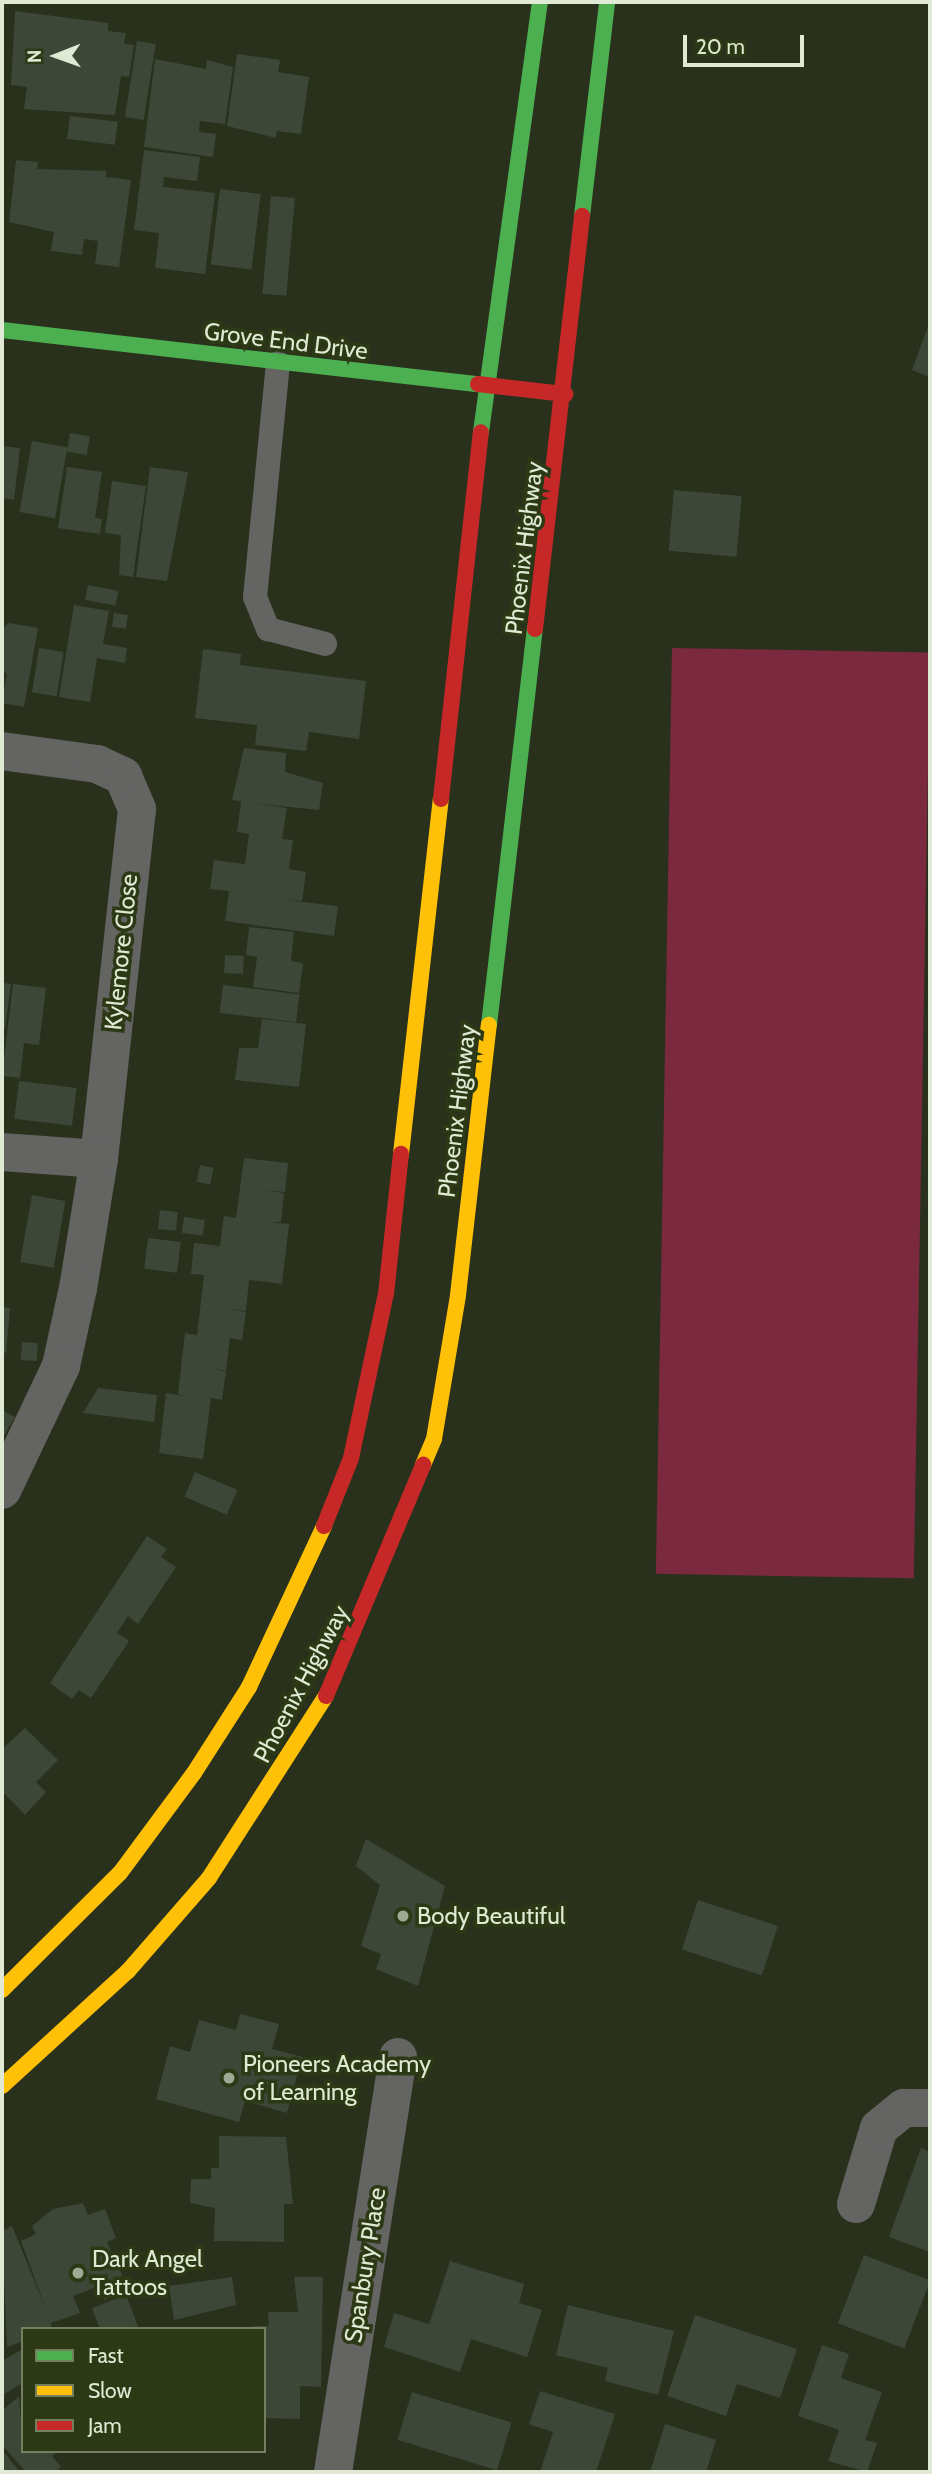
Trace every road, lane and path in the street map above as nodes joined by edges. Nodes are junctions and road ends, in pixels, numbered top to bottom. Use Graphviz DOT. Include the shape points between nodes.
graph roads {
  1 [pos="540,2"];
  2 [pos="607,2"];
  3 [pos="2,330"];
  4 [pos="278,363"];
  5 [pos="486,388"];
  6 [pos="565,394"];
  7 [pos="325,644"];
  8 [pos="2,751"];
  9 [pos="2,1152"];
  10 [pos="99,1159"];
  11 [pos="2,1490"];
  12 [pos="2,1990"];
  13 [pos="398,2057"];
  14 [pos="2,2086"];
  15 [pos="930,2108"];
  16 [pos="856,2204"];
  17 [pos="333,2472"];
  1 -- 5 [label="main road, Phoenix Highway"];
  2 -- 6 [label="main road, Phoenix Highway"];
  3 -- 4 [label="main road, Grove End Drive"];
  4 -- 5 [label="main road, Grove End Drive"];
  4 -- 7 [label="lane" via="255,597 268,629"];
  5 -- 6 [label="main road, Grove End Drive"];
  5 -- 12 [label="main road, Phoenix Highway" via="386,1294 351,1458 302,1583 249,1687 194,1773 120,1873"];
  6 -- 14 [label="main road, Phoenix Highway" via="460,1281 434,1439 344,1664 280,1775 209,1878 128,1972"];
  8 -- 10 [label="street, Kylemore Close" via="97,764 123,776 133,789 137,809"];
  9 -- 10 [label="street"];
  10 -- 11 [label="street, Kylemore Close" via="61,1366"];
  13 -- 17 [label="street, Spanbury Place"];
  15 -- 16 [label="street" via="904,2108 879,2128"];
}
